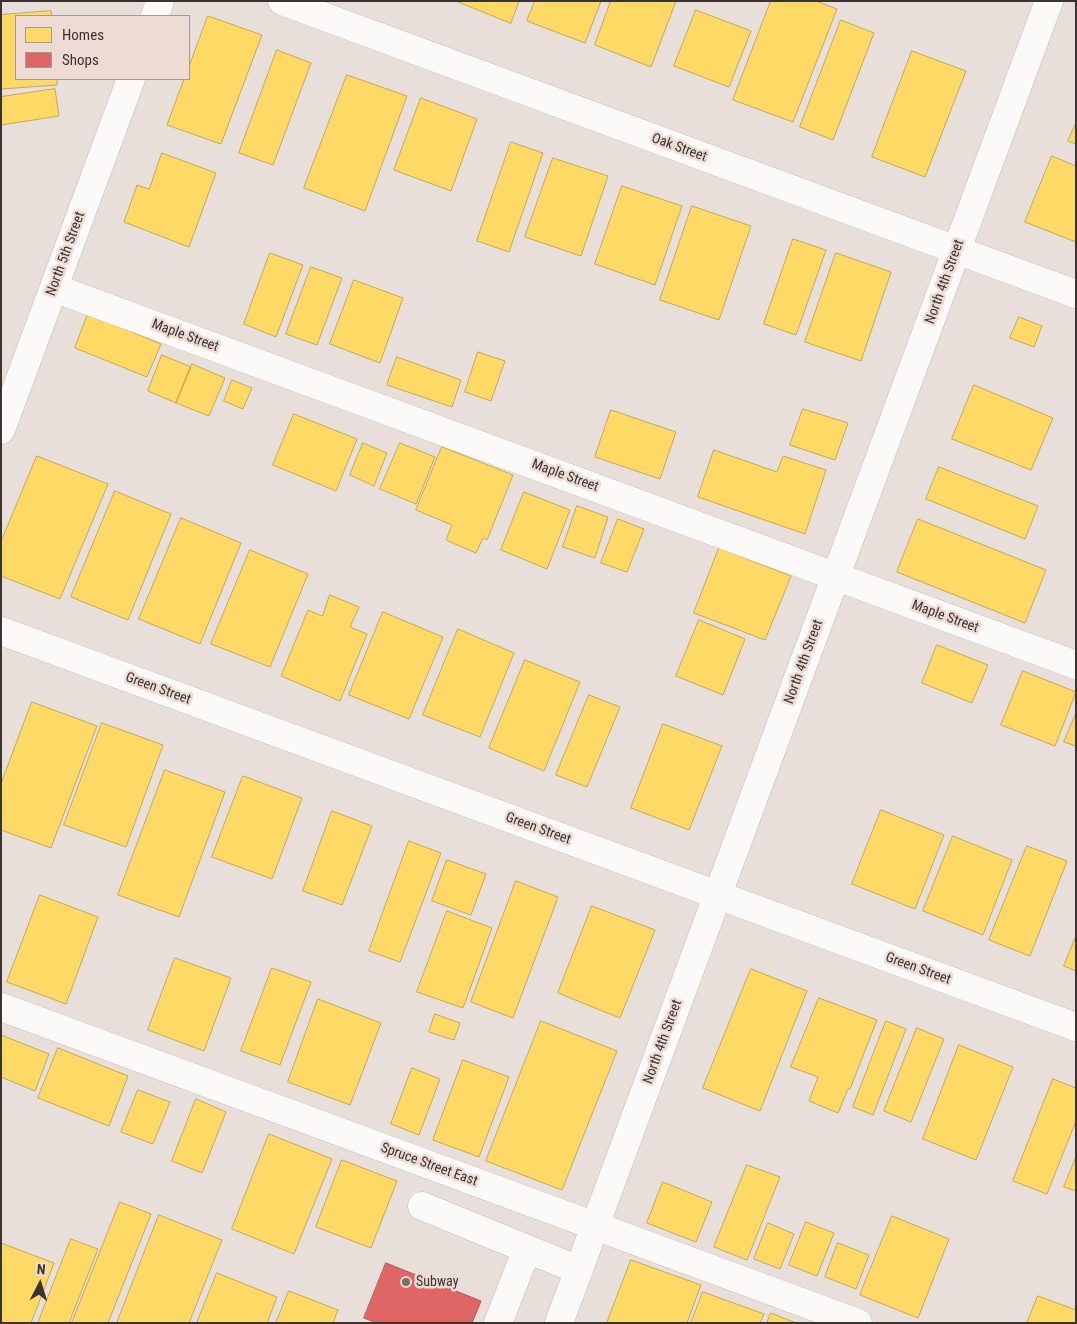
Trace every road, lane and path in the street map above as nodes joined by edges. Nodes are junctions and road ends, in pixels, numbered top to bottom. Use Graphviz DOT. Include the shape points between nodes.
graph roads {
  1 [pos="160,1"];
  2 [pos="282,1"];
  3 [pos="1050,1"];
  4 [pos="155,15"];
  5 [pos="132,80"];
  6 [pos="957,250"];
  7 [pos="54,288"];
  8 [pos="1076,294"];
  9 [pos="1,430"];
  10 [pos="836,576"];
  11 [pos="1,631"];
  12 [pos="1076,665"];
  13 [pos="717,895"];
  14 [pos="1,1007"];
  15 [pos="1076,1027"];
  16 [pos="422,1206"];
  17 [pos="595,1226"];
  18 [pos="527,1249"];
  19 [pos="579,1270"];
  20 [pos="498,1323"];
  21 [pos="560,1323"];
  22 [pos="858,1323"];
  1 -- 4 [label="street"];
  2 -- 6 [label="street, Oak Street"];
  3 -- 6 [label="street, North 4th Street"];
  5 -- 7 [label="street, North 5th Street"];
  6 -- 8 [label="street, Oak Street"];
  6 -- 10 [label="street, North 4th Street"];
  7 -- 9 [label="street, North 5th Street"];
  7 -- 10 [label="street, Maple Street"];
  10 -- 12 [label="street, Maple Street"];
  10 -- 13 [label="street, North 4th Street"];
  11 -- 13 [label="street, Green Street"];
  13 -- 15 [label="street, Green Street"];
  13 -- 17 [label="street, North 4th Street"];
  14 -- 17 [label="street, Spruce Street East"];
  16 -- 18 [label="street"];
  17 -- 19 [label="street, North 4th Street"];
  17 -- 22 [label="street, Spruce Street East"];
  18 -- 19 [label="street"];
  18 -- 20 [label="street"];
  19 -- 21 [label="street, North 4th Street"];
}
